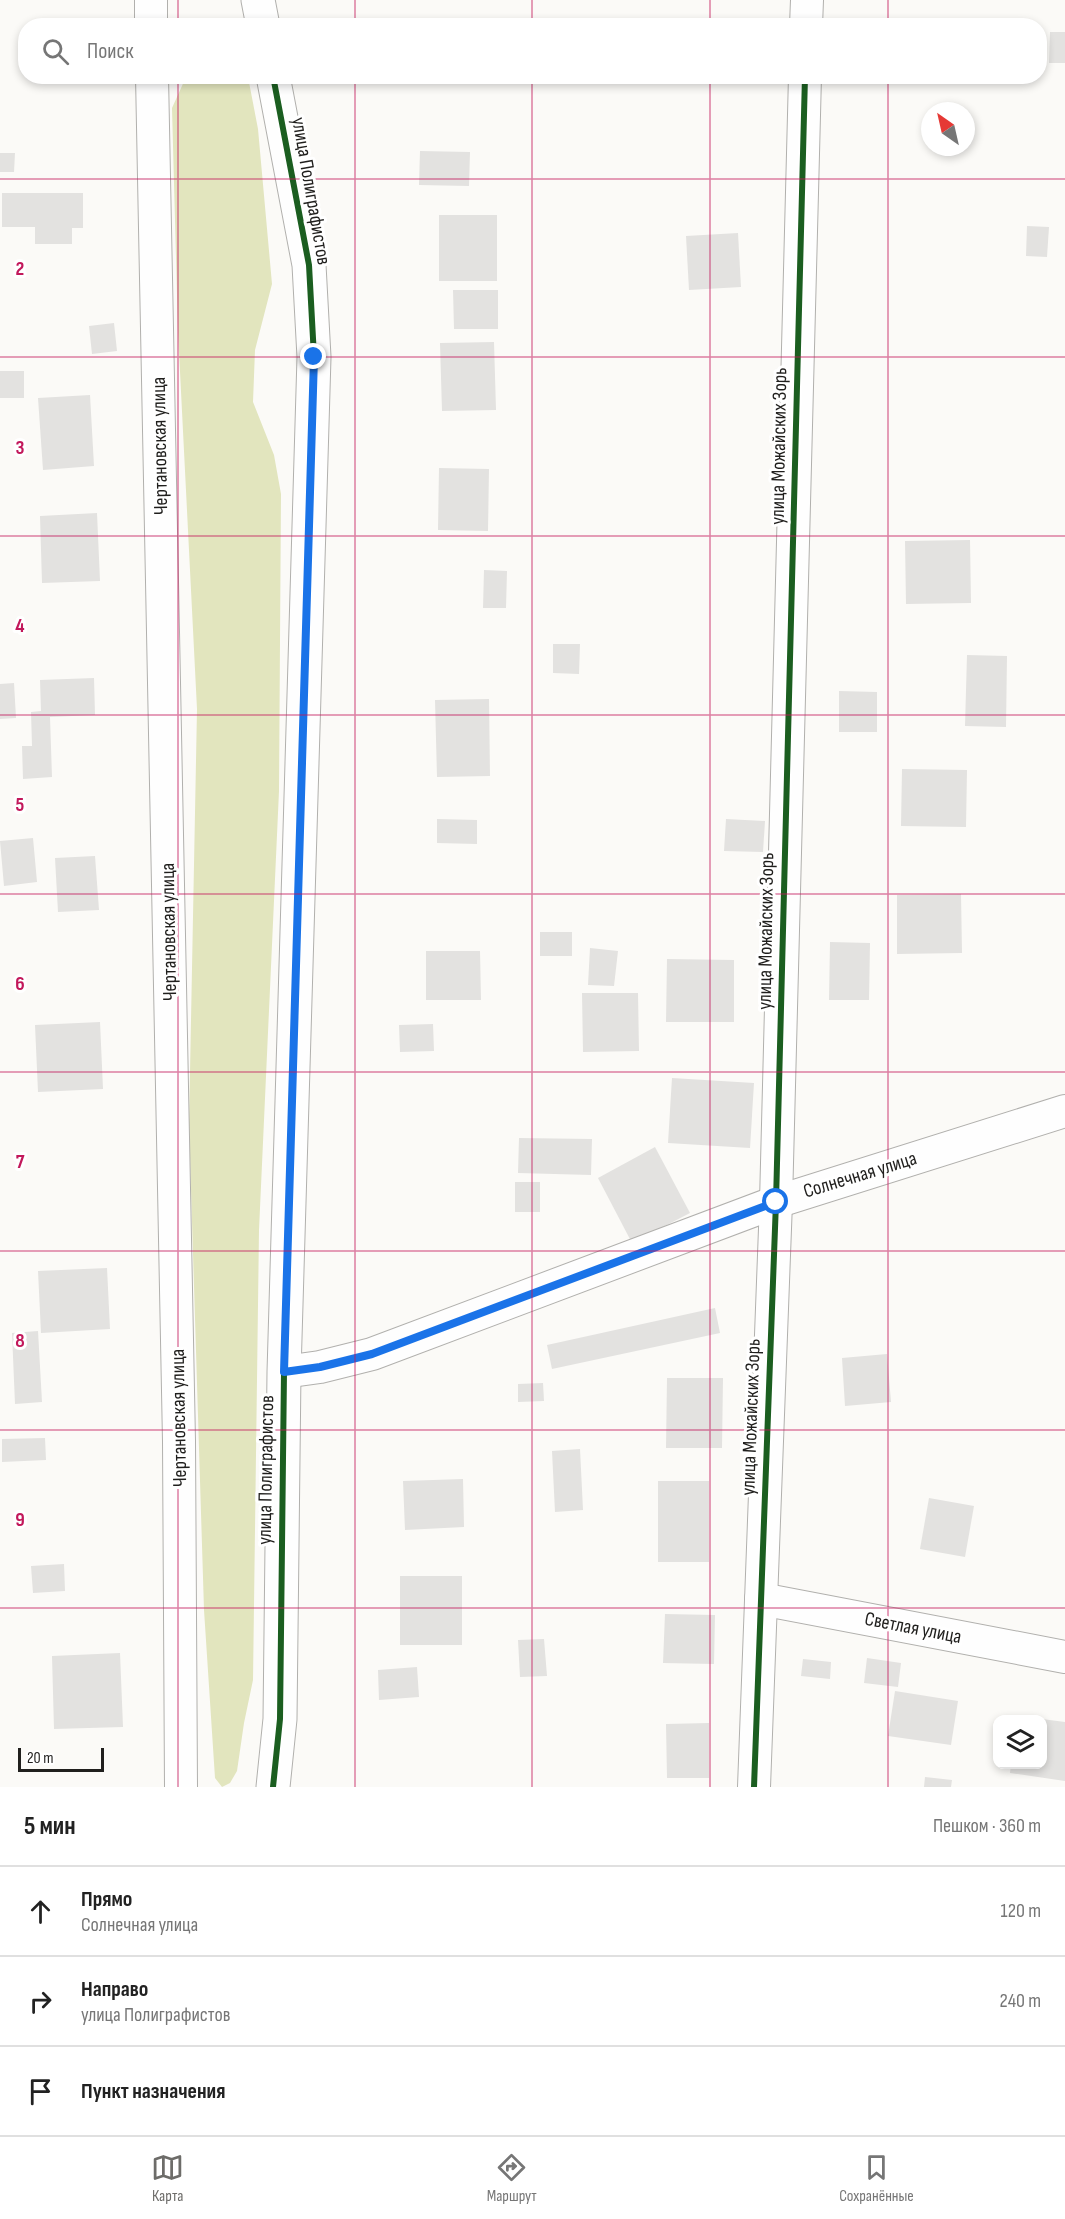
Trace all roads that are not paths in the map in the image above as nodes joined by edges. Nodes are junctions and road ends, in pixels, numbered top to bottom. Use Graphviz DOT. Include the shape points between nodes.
graph roads {
  1 [pos="151,0"];
  2 [pos="258,0"];
  3 [pos="807,0"];
  4 [pos="151,18"];
  5 [pos="261,18"];
  6 [pos="806,18"];
  7 [pos="152,84"];
  8 [pos="275,84"];
  9 [pos="805,84"];
  10 [pos="1065,1111"];
  11 [pos="776,1202"];
  12 [pos="284,1372"];
  13 [pos="761,1599"];
  14 [pos="1065,1657"];
  15 [pos="181,1787"];
  16 [pos="273,1787"];
  17 [pos="754,1787"];
  1 -- 4 [label="street"];
  2 -- 5 [label="street"];
  3 -- 6 [label="street"];
  7 -- 15 [label="street, Чертановская улица" via="179,1429"];
  8 -- 12 [label="street, улица Полиграфистов" via="309,265 314,357"];
  9 -- 11 [label="street, улица Можайских Зорь"];
  10 -- 11 [label="street, Солнечная улица"];
  11 -- 12 [label="street, Солнечная улица" via="372,1354"];
  11 -- 13 [label="street, улица Можайских Зорь"];
  12 -- 16 [label="street, улица Полиграфистов" via="280,1719"];
  13 -- 14 [label="street, Светлая улица"];
  13 -- 17 [label="street, улица Можайских Зорь"];
}
